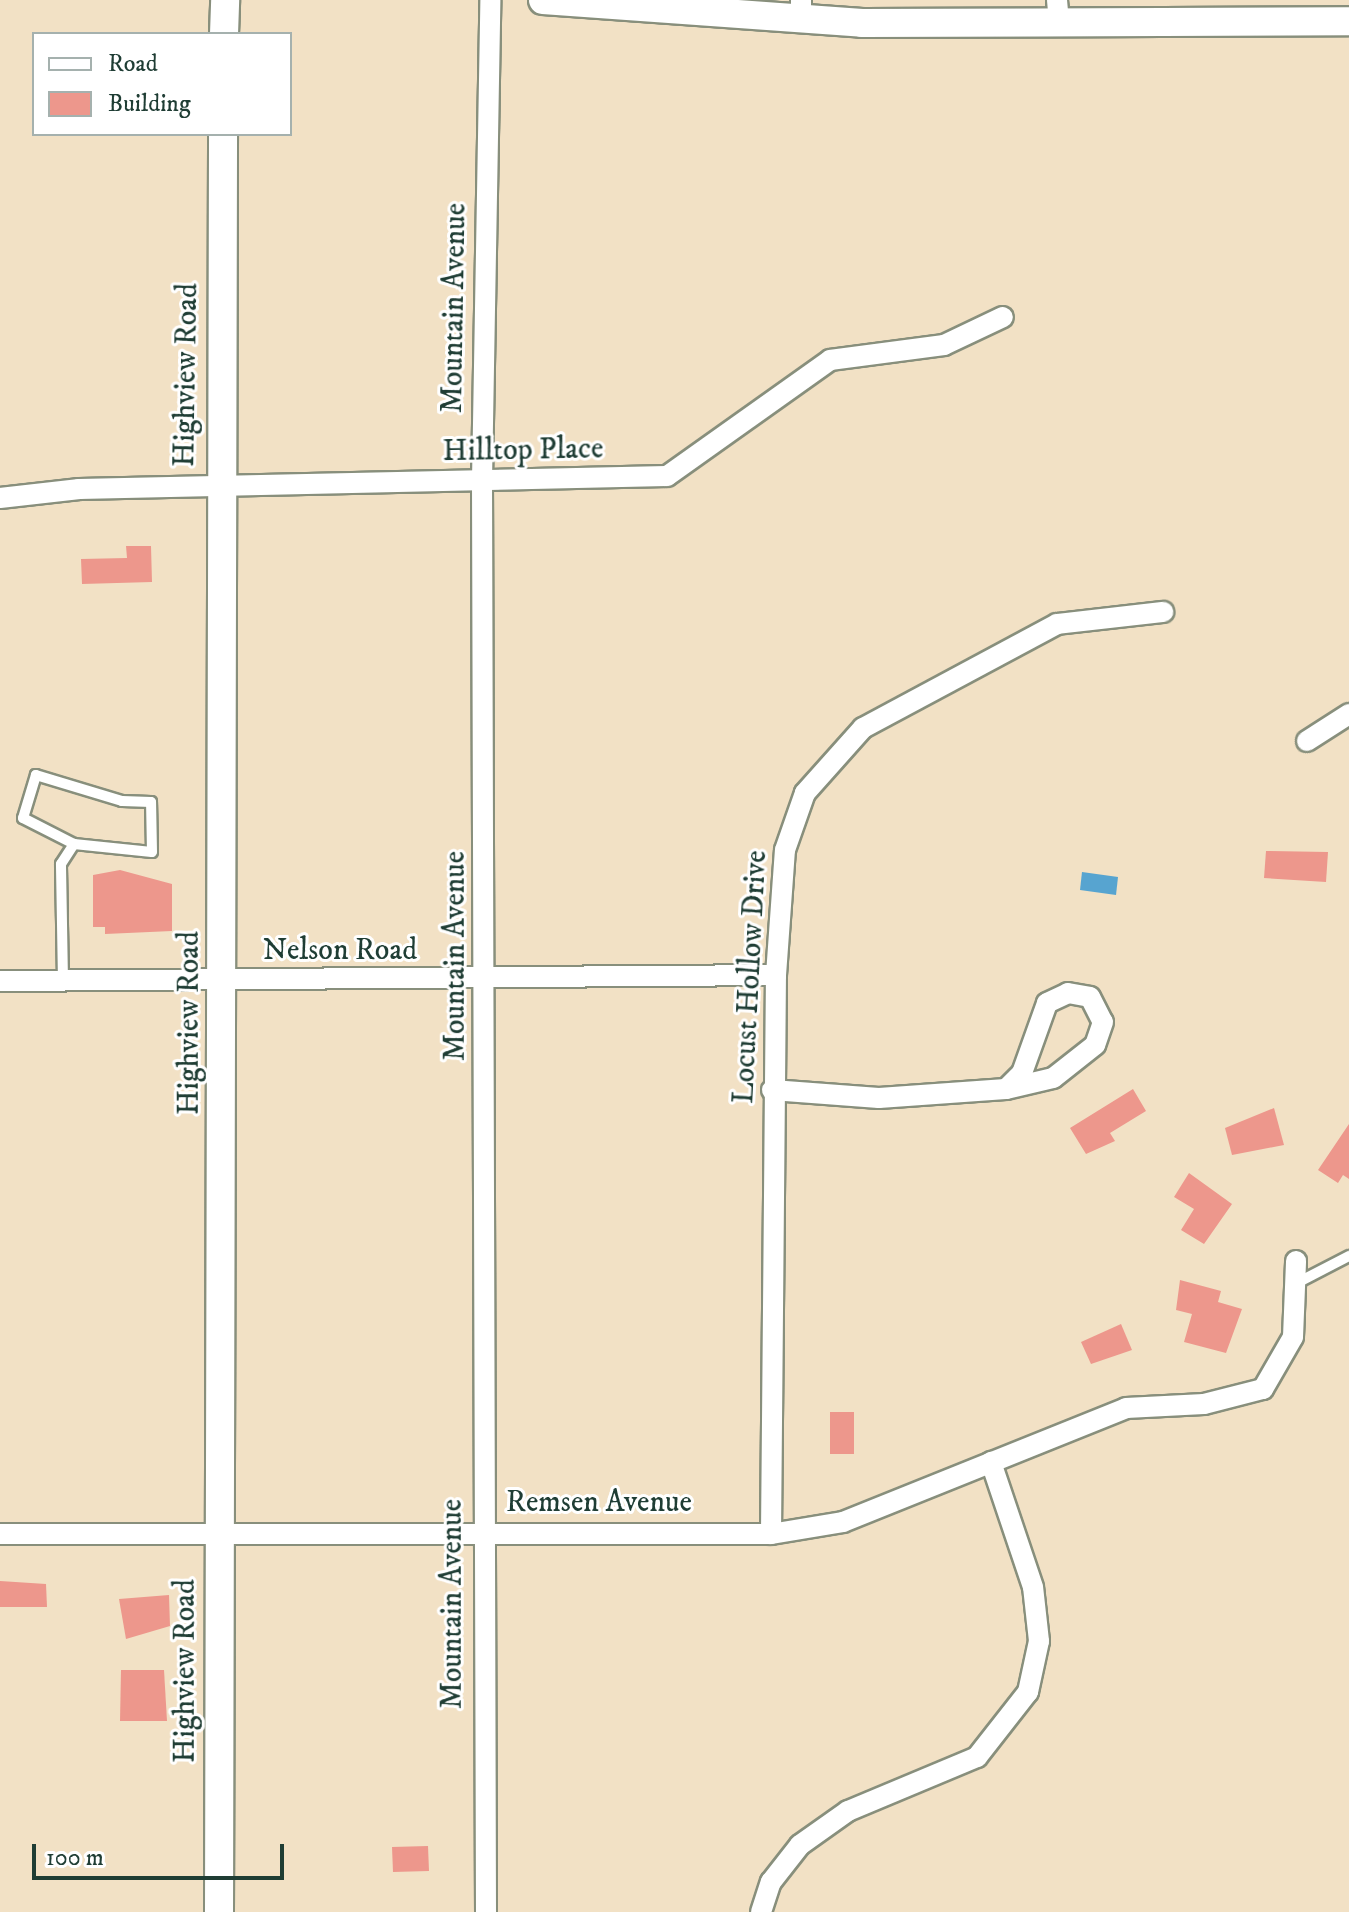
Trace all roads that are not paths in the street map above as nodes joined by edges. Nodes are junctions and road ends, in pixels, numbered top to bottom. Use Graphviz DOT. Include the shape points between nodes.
graph roads {
  1 [pos="225,0"];
  2 [pos="490,0"];
  3 [pos="543,0"];
  4 [pos="801,10"];
  5 [pos="1058,12"];
  6 [pos="1349,21"];
  7 [pos="224,32"];
  8 [pos="223,136"];
  9 [pos="1003,317"];
  10 [pos="482,481"];
  11 [pos="219,489"];
  12 [pos="0,498"];
  13 [pos="1163,612"];
  14 [pos="1349,714"];
  15 [pos="1307,741"];
  16 [pos="74,844"];
  17 [pos="776,975"];
  18 [pos="488,980"];
  19 [pos="0,981"];
  20 [pos="63,981"];
  21 [pos="225,981"];
  22 [pos="1006,1089"];
  23 [pos="772,1090"];
  24 [pos="1349,1256"];
  25 [pos="1296,1261"];
  26 [pos="1294,1285"];
  27 [pos="991,1462"];
  28 [pos="220,1532"];
  29 [pos="482,1533"];
  30 [pos="0,1534"];
  31 [pos="771,1534"];
  32 [pos="219,1912"];
  33 [pos="486,1912"];
  34 [pos="761,1912"];
  1 -- 7 [label="street"];
  2 -- 10 [label="street, Mountain Avenue"];
  3 -- 4 [label="street"];
  4 -- 5 [label="street"];
  5 -- 6 [label="street"];
  8 -- 11 [label="street, Highview Road"];
  9 -- 10 [label="street, Hilltop Place" via="944,345 830,360 667,476"];
  10 -- 11 [label="street, Hilltop Place"];
  10 -- 18 [label="street, Mountain Avenue"];
  11 -- 12 [label="street, Hilltop Place"];
  11 -- 21 [label="street, Highview Road"];
  13 -- 17 [label="street, Locust Hollow Drive" via="1057,624 863,728 805,793 785,850"];
  14 -- 15 [label="street"];
  16 -- 16 [label="lane" via="152,852 151,802 122,801 36,775 23,818"];
  16 -- 20 [label="lane" via="58,873"];
  17 -- 18 [label="street, Nelson Road"];
  17 -- 23 [label="street, Locust Hollow Drive"];
  18 -- 21 [label="street, Nelson Road"];
  18 -- 29 [label="street, Mountain Avenue"];
  19 -- 20 [label="street, Nelson Road"];
  20 -- 21 [label="street, Nelson Road"];
  21 -- 28 [label="street, Highview Road"];
  22 -- 22 [label="street" via="1022,1073 1047,1003 1068,993 1090,997 1103,1022 1095,1045 1053,1078"];
  22 -- 23 [label="street" via="879,1098"];
  23 -- 31 [label="street, Locust Hollow Drive"];
  24 -- 26 [label="lane"];
  25 -- 26 [label="street, Remsen Avenue"];
  26 -- 27 [label="street, Remsen Avenue" via="1293,1337 1263,1389 1204,1404 1126,1408"];
  27 -- 31 [label="street, Remsen Avenue" via="843,1522"];
  27 -- 34 [label="street" via="1033,1587 1039,1641 1028,1692 977,1757 848,1811 800,1845 771,1882"];
  28 -- 29 [label="street, Remsen Avenue"];
  28 -- 30 [label="street, Remsen Avenue"];
  28 -- 32 [label="street, Highview Road"];
  29 -- 31 [label="street, Remsen Avenue"];
  29 -- 33 [label="street, Mountain Avenue"];
}
